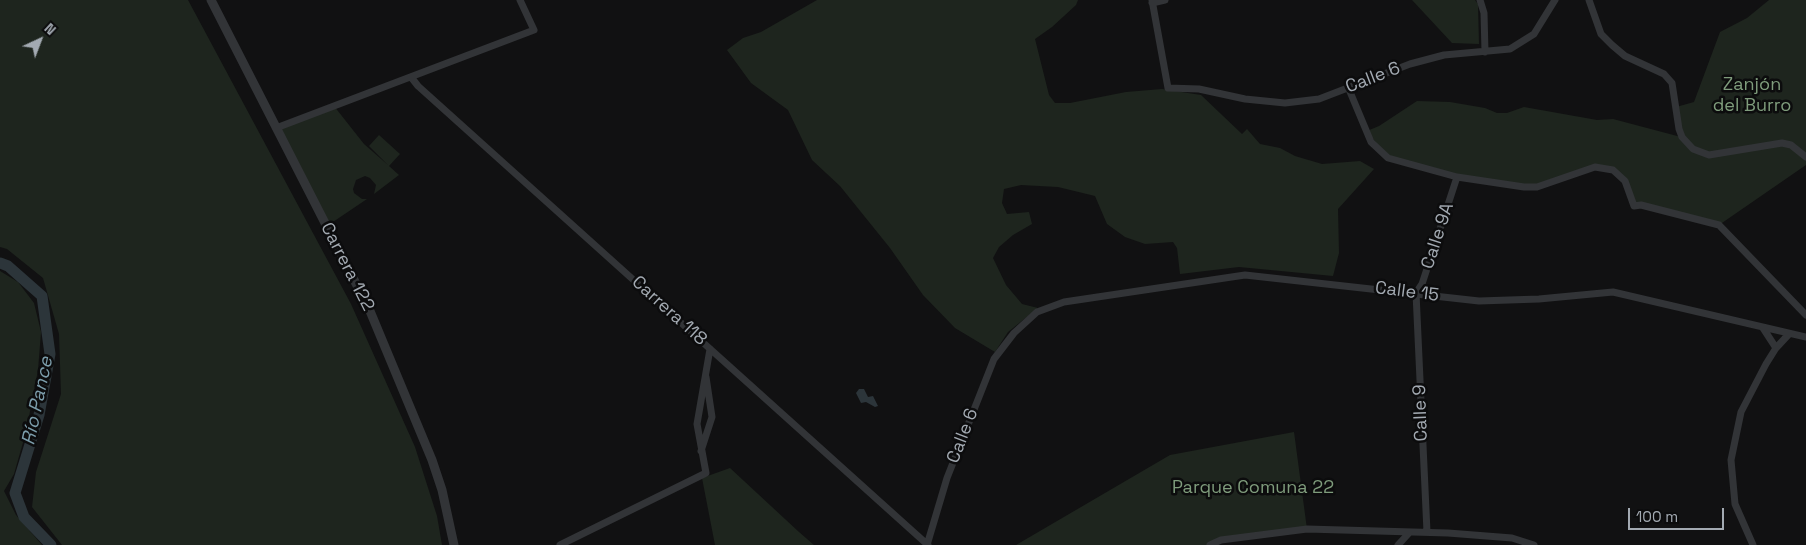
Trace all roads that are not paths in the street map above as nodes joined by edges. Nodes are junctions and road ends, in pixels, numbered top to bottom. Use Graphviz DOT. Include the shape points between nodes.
graph roads {
  1 [pos="211,0"];
  2 [pos="520,0"];
  3 [pos="1165,0"];
  4 [pos="1480,0"];
  5 [pos="1555,0"];
  6 [pos="1590,0"];
  7 [pos="1152,1"];
  8 [pos="1485,52"];
  9 [pos="411,77"];
  10 [pos="1348,87"];
  11 [pos="276,128"];
  12 [pos="1806,157"];
  13 [pos="1457,177"];
  14 [pos="1416,293"];
  15 [pos="1806,315"];
  16 [pos="1763,328"];
  17 [pos="1014,333"];
  18 [pos="1789,334"];
  19 [pos="1806,336"];
  20 [pos="1776,348"];
  21 [pos="710,349"];
  22 [pos="705,371"];
  23 [pos="701,452"];
  24 [pos="1427,532"];
  25 [pos="1408,533"];
  26 [pos="454,545"];
  27 [pos="560,545"];
  28 [pos="927,545"];
  29 [pos="1211,545"];
  30 [pos="1398,545"];
  31 [pos="1534,545"];
  32 [pos="1753,545"];
  1 -- 11 [label="street, Carrera 122"];
  2 -- 9 [label="street" via="534,30"];
  3 -- 7 [label="street"];
  4 -- 8 [label="street" via="1484,13"];
  5 -- 8 [label="street, Calle 6" via="1534,34 1526,40 1510,49"];
  6 -- 12 [label="street" via="1601,34 1625,56 1664,74 1672,83 1679,129 1693,149 1709,155 1782,143 1791,145"];
  7 -- 10 [label="street, Calle 6" via="1168,88 1199,89 1245,99 1286,103 1319,99"];
  8 -- 10 [label="street, Calle 6" via="1444,55"];
  9 -- 11 [label="street"];
  9 -- 21 [label="street, Carrera 118"];
  10 -- 13 [label="street" via="1377,150 1388,158"];
  11 -- 26 [label="street, Carrera 122" via="370,311 432,460"];
  13 -- 14 [label="street, Calle 9A" via="1422,284"];
  13 -- 15 [label="street" via="1537,187 1595,167 1613,170 1625,181 1634,206 1641,205 1719,225"];
  14 -- 16 [label="street, Calle 15" via="1479,301 1613,292"];
  14 -- 17 [label="street, Calle 15" via="1245,275 1064,302 1037,312"];
  14 -- 24 [label="street, Calle 9"];
  16 -- 18 [label="street, Calle 15"];
  16 -- 20 [label="street"];
  17 -- 28 [label="street, Calle 6" via="994,359 981,388 946,478"];
  18 -- 19 [label="street, Calle 15"];
  18 -- 20 [label="street"];
  20 -- 32 [label="street" via="1742,412 1731,460 1735,504"];
  21 -- 22 [label="street"];
  21 -- 28 [label="street, Carrera 118"];
  22 -- 23 [label="street" via="697,424"];
  22 -- 23 [label="street" via="712,417"];
  23 -- 27 [label="street" via="706,473"];
  24 -- 25 [label="street"];
  24 -- 31 [label="street" via="1512,538"];
  25 -- 29 [label="street" via="1307,529 1221,540"];
  25 -- 30 [label="street"];
}
